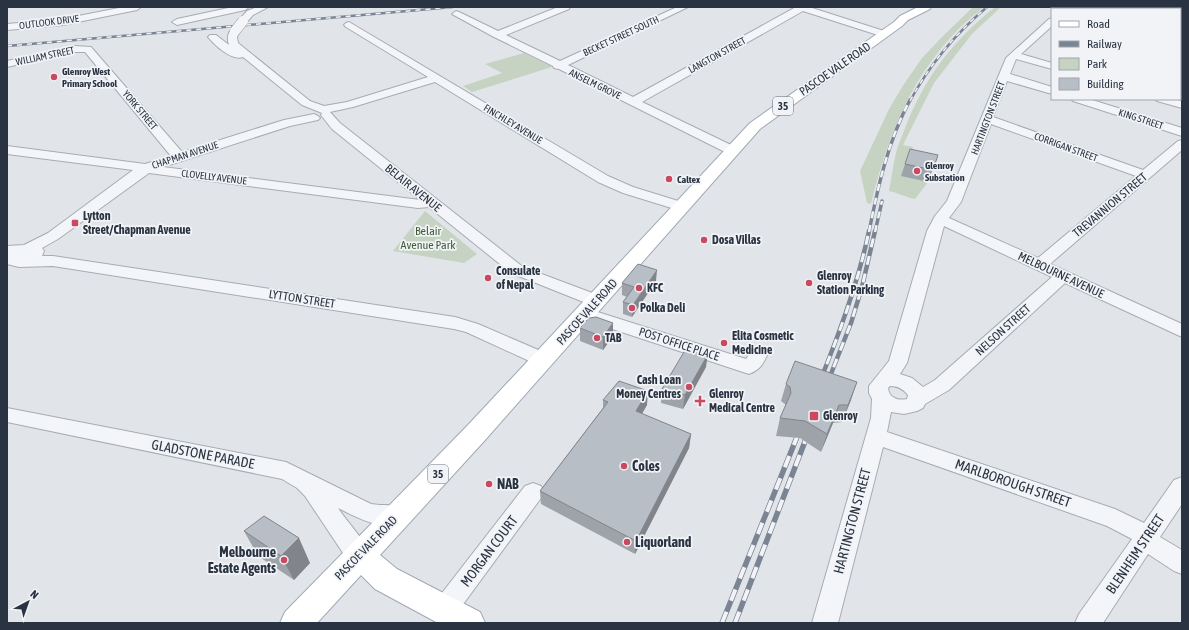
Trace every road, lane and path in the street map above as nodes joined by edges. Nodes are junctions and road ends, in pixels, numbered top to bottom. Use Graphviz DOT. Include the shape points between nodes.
graph roads {
  1 [pos="137,7"];
  2 [pos="245,7"];
  3 [pos="264,7"];
  4 [pos="566,7"];
  5 [pos="684,7"];
  6 [pos="801,7"];
  7 [pos="926,7"];
  8 [pos="938,7"];
  9 [pos="456,14"];
  10 [pos="177,22"];
  11 [pos="898,24"];
  12 [pos="349,25"];
  13 [pos="7,27"];
  14 [pos="1049,27"];
  15 [pos="884,34"];
  16 [pos="497,35"];
  17 [pos="213,37"];
  18 [pos="84,48"];
  19 [pos="245,54"];
  20 [pos="1014,55"];
  21 [pos="7,64"];
  22 [pos="558,66"];
  23 [pos="1051,66"];
  24 [pos="1004,76"];
  25 [pos="437,78"];
  26 [pos="1051,91"];
  27 [pos="1080,100"];
  28 [pos="1165,100"];
  29 [pos="633,102"];
  30 [pos="1182,105"];
  31 [pos="317,113"];
  32 [pos="987,118"];
  33 [pos="1182,132"];
  34 [pos="1182,144"];
  35 [pos="7,150"];
  36 [pos="734,150"];
  37 [pos="179,157"];
  38 [pos="146,168"];
  39 [pos="1145,175"];
  40 [pos="425,198"];
  41 [pos="683,207"];
  42 [pos="940,219"];
  43 [pos="19,258"];
  44 [pos="1039,265"];
  45 [pos="1063,276"];
  46 [pos="591,307"];
  47 [pos="1182,331"];
  48 [pos="544,360"];
  49 [pos="754,360"];
  50 [pos="898,363"];
  51 [pos="912,389"];
  52 [pos="881,408"];
  53 [pos="7,415"];
  54 [pos="303,479"];
  55 [pos="1182,486"];
  56 [pos="534,492"];
  57 [pos="398,515"];
  58 [pos="1146,538"];
  59 [pos="360,556"];
  60 [pos="1182,563"];
  61 [pos="457,616"];
  62 [pos="296,623"];
  63 [pos="825,623"];
  64 [pos="1088,623"];
  1 -- 13 [label="street, OUTLOOK DRIVE" via="67,21"];
  2 -- 10 [label="street"];
  3 -- 19 [label="street, BELAIR AVENUE" via="250,14 232,37 232,42"];
  4 -- 16 [label="street"];
  5 -- 22 [label="street, BECKET STREET SOUTH"];
  6 -- 15 [label="street"];
  6 -- 29 [label="street, LANGTON STREET"];
  7 -- 11 [label="main road, PASCOE VALE ROAD / 35" via="904,18"];
  8 -- 11 [label="main road, PASCOE VALE ROAD / 35"];
  9 -- 16 [label="street, ANSELM GROVE"];
  11 -- 15 [label="main road, PASCOE VALE ROAD / 35"];
  12 -- 25 [label="street, FINCHLEY AVENUE"];
  14 -- 20 [label="street, HARTINGTON STREET"];
  15 -- 36 [label="main road, PASCOE VALE ROAD / 35" via="755,126"];
  16 -- 22 [label="street, ANSELM GROVE"];
  17 -- 19 [label="street, BELAIR AVENUE" via="234,54"];
  18 -- 21 [label="street, WILLIAM STREET"];
  18 -- 37 [label="street, YORK STREET" via="88,49"];
  19 -- 31 [label="street, BELAIR AVENUE"];
  20 -- 23 [label="street"];
  20 -- 24 [label="street, HARTINGTON STREET"];
  22 -- 29 [label="street, ANSELM GROVE"];
  24 -- 26 [label="street"];
  24 -- 32 [label="street, HARTINGTON STREET"];
  25 -- 31 [label="street, CHAPMAN AVENUE"];
  25 -- 41 [label="street, FINCHLEY AVENUE" via="603,179 628,190"];
  27 -- 33 [label="street, KING STREET"];
  28 -- 30 [label="street"];
  29 -- 36 [label="street, ANSELM GROVE"];
  31 -- 37 [label="street, CHAPMAN AVENUE"];
  31 -- 40 [label="street, BELAIR AVENUE"];
  32 -- 39 [label="street, CORRIGAN STREET"];
  32 -- 42 [label="street, HARTINGTON STREET" via="954,202"];
  34 -- 39 [label="street, TREVANNION STREET"];
  35 -- 38 [label="street, CLOVELLY AVENUE"];
  36 -- 41 [label="main road, PASCOE VALE ROAD / 35"];
  37 -- 38 [label="street, CHAPMAN AVENUE"];
  38 -- 40 [label="street, CLOVELLY AVENUE" via="418,204"];
  38 -- 43 [label="street, CHAPMAN AVENUE"];
  39 -- 44 [label="street, TREVANNION STREET"];
  40 -- 46 [label="street, BELAIR AVENUE" via="517,270"];
  41 -- 46 [label="main road, PASCOE VALE ROAD / 35"];
  42 -- 44 [label="street, MELBOURNE AVENUE"];
  42 -- 50 [label="street, HARTINGTON STREET" via="930,240"];
  43 -- 48 [label="street, LYTTON STREET" via="53,261 455,323"];
  44 -- 45 [label="street, MELBOURNE AVENUE"];
  45 -- 47 [label="street, MELBOURNE AVENUE"];
  45 -- 51 [label="street, NELSON STREET" via="943,384"];
  46 -- 48 [label="main road, PASCOE VALE ROAD / 35"];
  46 -- 49 [label="street, POST OFFICE PLACE"];
  48 -- 57 [label="main road, PASCOE VALE ROAD / 35"];
  50 -- 51 [label="street" via="899,370"];
  50 -- 52 [label="street, HARTINGTON STREET"];
  51 -- 52 [label="street, NELSON STREET" via="916,403 912,406"];
  51 -- 52 [label="street" via="894,379"];
  52 -- 58 [label="street, MARLBOROUGH STREET" via="1115,519"];
  52 -- 63 [label="street, HARTINGTON STREET"];
  53 -- 54 [label="street, GLADSTONE PARADE" via="286,471"];
  54 -- 57 [label="street" via="367,512 383,516"];
  54 -- 59 [label="street, GLADSTONE PARADE"];
  55 -- 58 [label="street, BLENHEIM STREET"];
  56 -- 61 [label="street, MORGAN COURT"];
  57 -- 59 [label="main road, PASCOE VALE ROAD / 35"];
  58 -- 60 [label="street, MARLBOROUGH STREET"];
  58 -- 64 [label="street, BLENHEIM STREET"];
  59 -- 61 [label="main road" via="386,579"];
  59 -- 62 [label="main road, PASCOE VALE ROAD / 35"];
}
